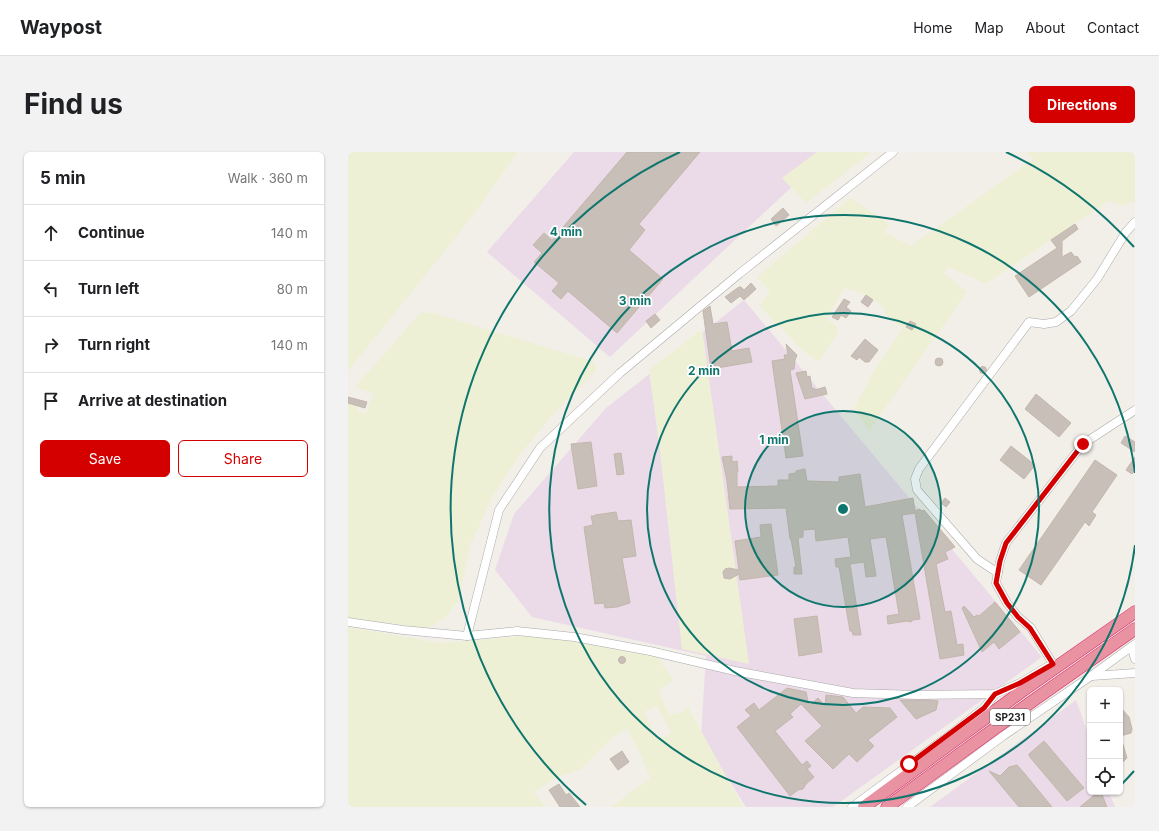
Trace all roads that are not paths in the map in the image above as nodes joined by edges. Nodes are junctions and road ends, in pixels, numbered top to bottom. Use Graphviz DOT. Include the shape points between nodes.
graph roads {
  1 [pos="893,152"];
  2 [pos="1135,222"];
  3 [pos="1135,410"];
  4 [pos="998,573"];
  5 [pos="1135,612"];
  6 [pos="348,622"];
  7 [pos="1135,629"];
  8 [pos="1104,634"];
  9 [pos="467,636"];
  10 [pos="1135,644"];
  11 [pos="1135,648"];
  12 [pos="1135,659"];
  13 [pos="1053,664"];
  14 [pos="1135,672"];
  15 [pos="1091,676"];
  16 [pos="995,694"];
  17 [pos="852,807"];
  18 [pos="864,807"];
  19 [pos="887,807"];
  20 [pos="907,807"];
  1 -- 9 [label="street" via="738,274 620,373 540,448 499,510"];
  2 -- 4 [label="street" via="1071,311 1056,322 1029,322 919,469 915,478 917,490 977,559"];
  3 -- 4 [label="street" via="1083,444 1006,543"];
  4 -- 13 [label="street" via="996,583 1007,603 1030,628"];
  5 -- 8 [label="highway, SP231"];
  6 -- 9 [label="street"];
  7 -- 19 [label="highway, SP231"];
  8 -- 13 [label="street"];
  8 -- 18 [label="highway, SP231"];
  9 -- 16 [label="street" via="517,631 574,637 650,651 735,672 853,693"];
  10 -- 15 [label="street, SP231"];
  11 -- 12 [label="street"];
  13 -- 16 [label="street"];
  14 -- 15 [label="street"];
  15 -- 20 [label="street, SP231" via="1003,736"];
  16 -- 17 [label="street" via="984,708 955,731"];
}
